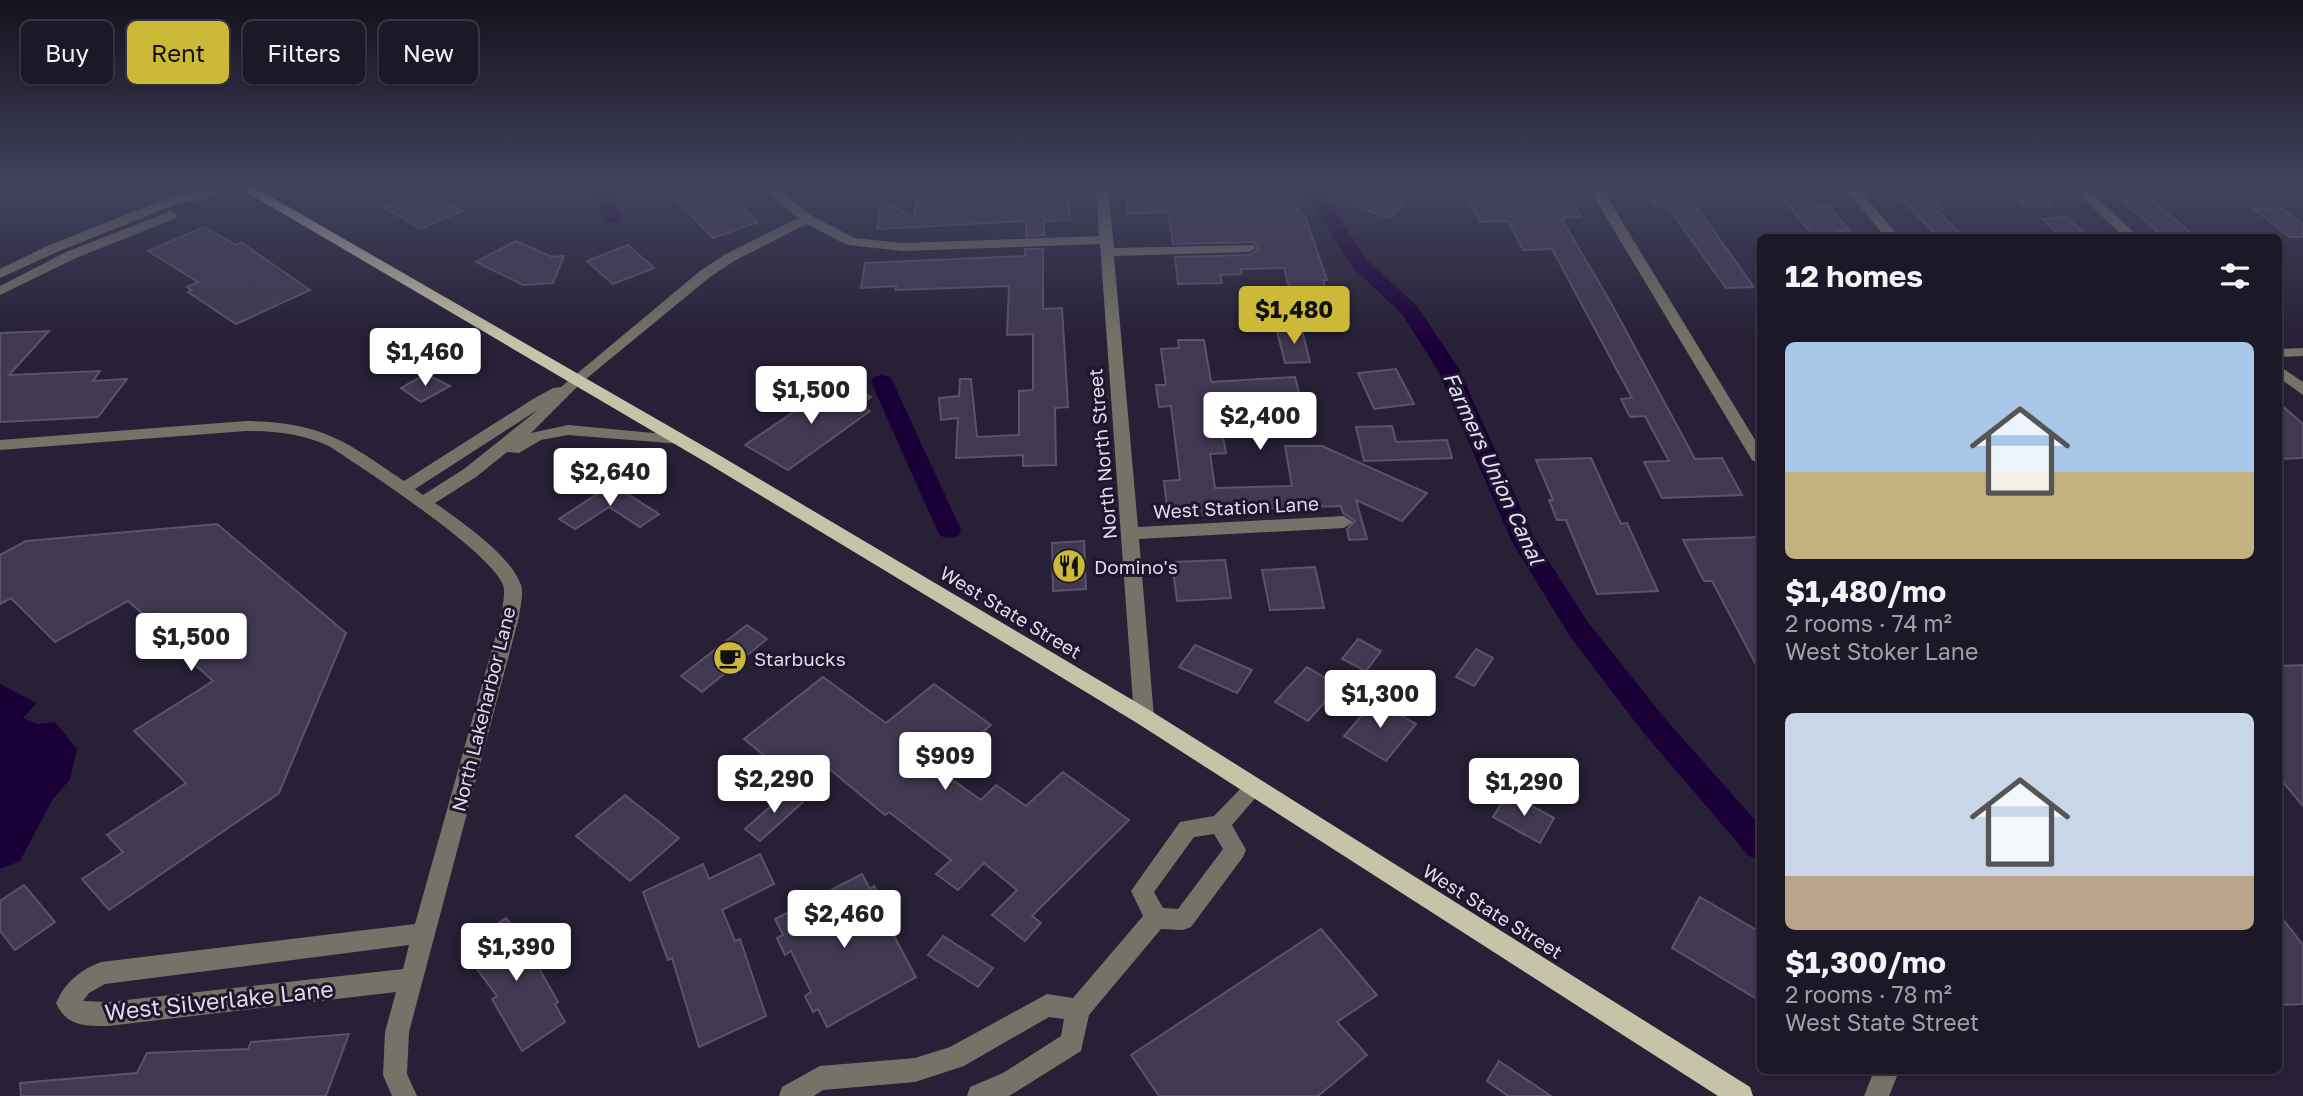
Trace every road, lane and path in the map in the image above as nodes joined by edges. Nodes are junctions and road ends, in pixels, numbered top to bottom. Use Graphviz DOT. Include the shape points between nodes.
graph roads {
  1 [pos="79,238"];
  2 [pos="114,238"];
  3 [pos="332,238"];
  4 [pos="769,238"];
  5 [pos="844,238"];
  6 [pos="1106,238"];
  7 [pos="1625,238"];
  8 [pos="1107,246"];
  9 [pos="1249,248"];
  10 [pos="0,274"];
  11 [pos="0,290"];
  12 [pos="2303,352"];
  13 [pos="2282,353"];
  14 [pos="2282,372"];
  15 [pos="576,380"];
  16 [pos="2303,390"];
  17 [pos="675,440"];
  18 [pos="0,445"];
  19 [pos="1757,455"];
  20 [pos="470,473"];
  21 [pos="402,490"];
  22 [pos="422,503"];
  23 [pos="1344,522"];
  24 [pos="1130,533"];
  25 [pos="1144,717"];
  26 [pos="1254,788"];
  27 [pos="1220,824"];
  28 [pos="1156,918"];
  29 [pos="425,933"];
  30 [pos="411,979"];
  31 [pos="1078,1010"];
  32 [pos="1885,1074"];
  33 [pos="405,1096"];
  34 [pos="791,1096"];
  35 [pos="979,1096"];
  36 [pos="1741,1096"];
  37 [pos="1876,1096"];
  1 -- 10 [label="street"];
  2 -- 11 [label="street"];
  3 -- 15 [label="main road, West State Street"];
  4 -- 15 [label="street" via="705,274"];
  5 -- 8 [label="street" via="903,247"];
  6 -- 8 [label="street, North North Street"];
  7 -- 19 [label="street"];
  8 -- 9 [label="street"];
  8 -- 24 [label="street, North North Street"];
  12 -- 13 [label="street"];
  14 -- 16 [label="street"];
  15 -- 17 [label="main road, West State Street"];
  15 -- 20 [label="street" via="545,413"];
  15 -- 21 [label="street" via="520,411"];
  17 -- 20 [label="street" via="553,432"];
  17 -- 25 [label="main road, West State Street"];
  18 -- 21 [label="street, North Lakeharbor Lane" via="283,426 335,443"];
  20 -- 22 [label="street"];
  21 -- 22 [label="street, North Lakeharbor Lane"];
  22 -- 29 [label="street, North Lakeharbor Lane" via="496,562 512,584 510,617"];
  23 -- 24 [label="street, West Station Lane"];
  24 -- 25 [label="street, North North Street"];
  25 -- 26 [label="main road, West State Street"];
  26 -- 27 [label="street"];
  26 -- 36 [label="main road, West State Street"];
  27 -- 28 [label="street" via="1188,829 1142,891"];
  27 -- 28 [label="street" via="1235,850 1222,871 1183,920"];
  28 -- 31 [label="street"];
  29 -- 30 [label="street, North Lakeharbor Lane"];
  29 -- 30 [label="street, West Silverlake Lane" via="101,973 81,985 68,1003 81,1014 108,1014"];
  30 -- 33 [label="street, North Lakeharbor Lane" via="397,1032 395,1075"];
  31 -- 34 [label="street" via="1047,1005 955,1057 915,1070 820,1078"];
  31 -- 35 [label="street" via="1072,1043 1012,1082"];
  32 -- 37 [label="street"];
}
